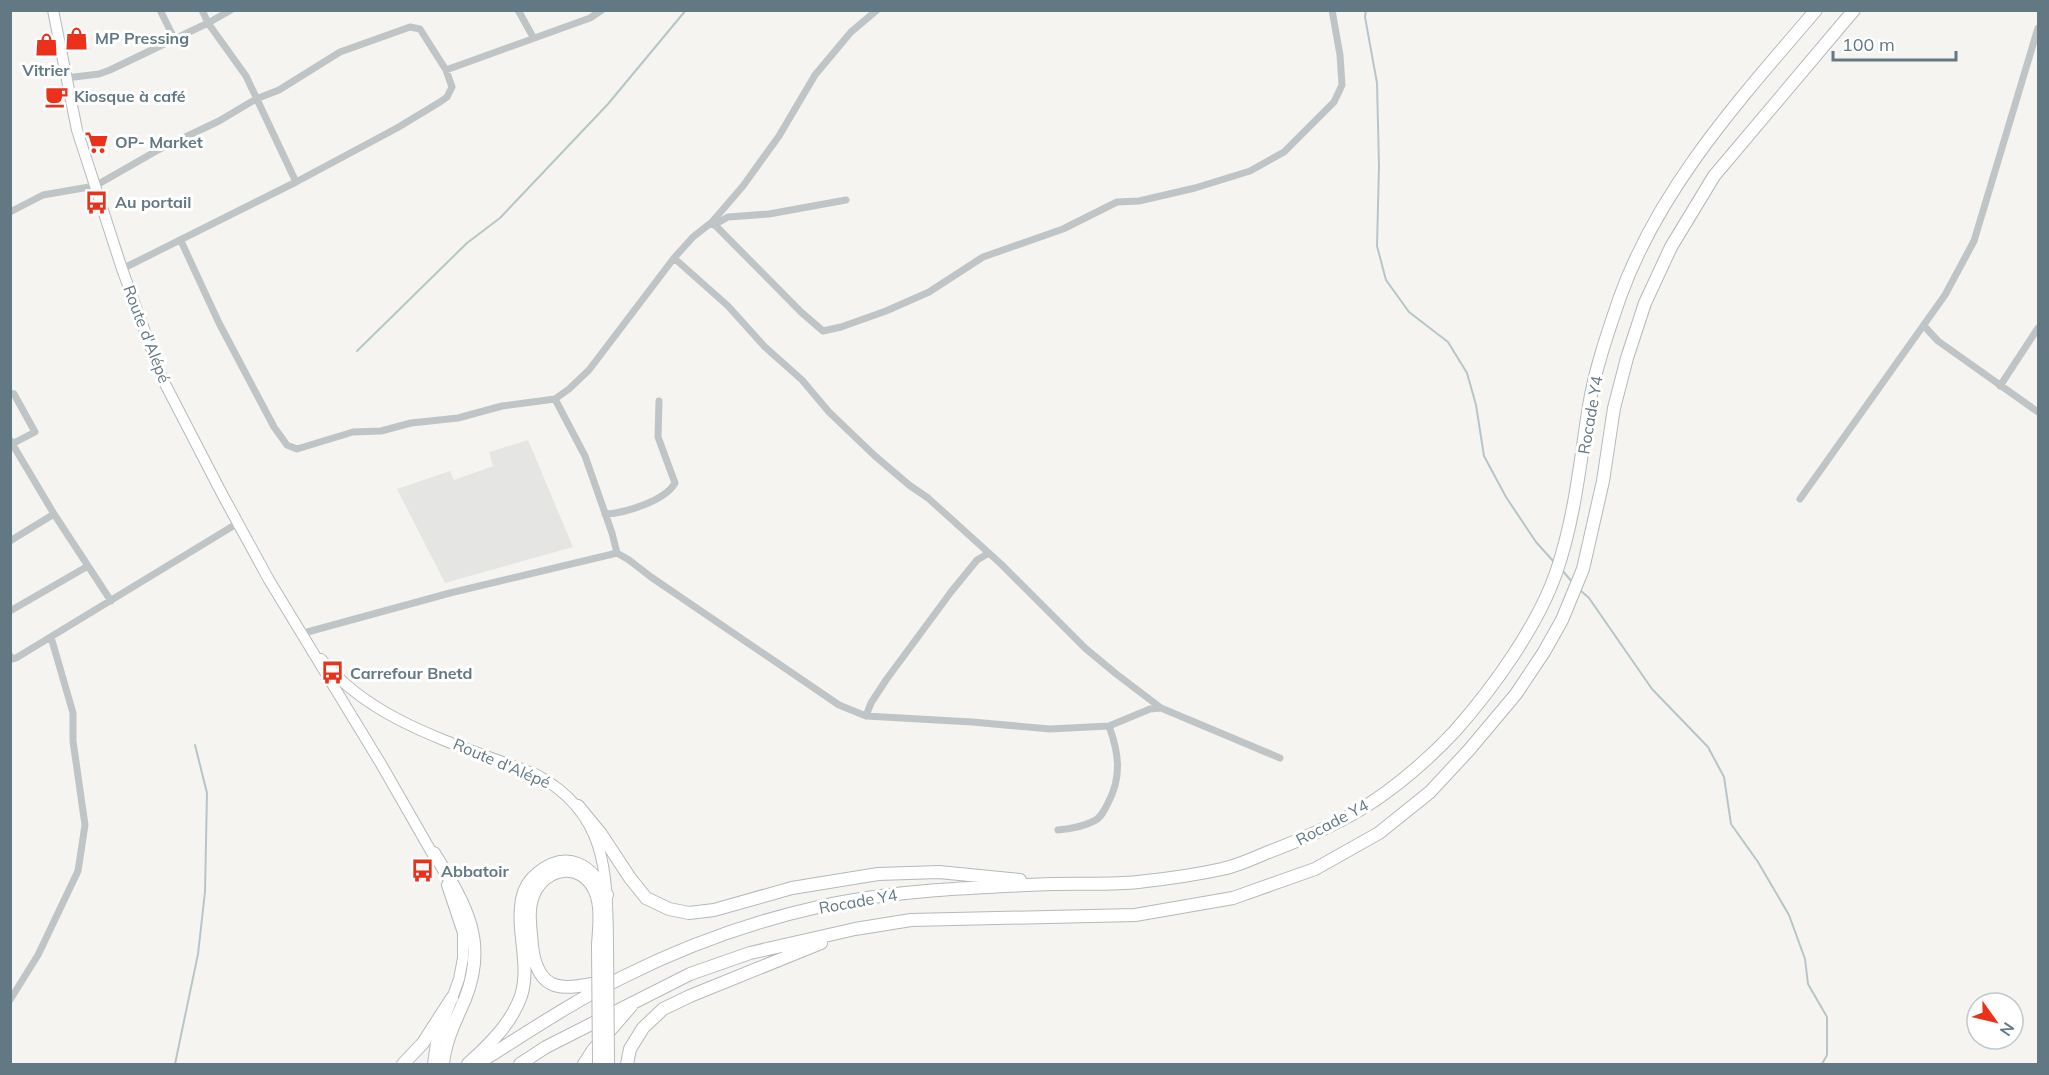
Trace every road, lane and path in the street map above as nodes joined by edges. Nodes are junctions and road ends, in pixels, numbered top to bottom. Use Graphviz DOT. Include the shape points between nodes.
graph roads {
  1 [pos="53,10"];
  2 [pos="160,10"];
  3 [pos="202,10"];
  4 [pos="231,10"];
  5 [pos="518,10"];
  6 [pos="602,10"];
  7 [pos="877,10"];
  8 [pos="1332,10"];
  9 [pos="1816,10"];
  10 [pos="1854,10"];
  11 [pos="208,22"];
  12 [pos="2038,28"];
  13 [pos="533,37"];
  14 [pos="175,40"];
  15 [pos="446,70"];
  16 [pos="66,78"];
  17 [pos="256,99"];
  18 [pos="296,182"];
  19 [pos="95,186"];
  20 [pos="846,200"];
  21 [pos="10,212"];
  22 [pos="713,223"];
  23 [pos="181,241"];
  24 [pos="674,258"];
  25 [pos="122,269"];
  26 [pos="1924,326"];
  27 [pos="2038,328"];
  28 [pos="2001,386"];
  29 [pos="10,393"];
  30 [pos="555,399"];
  31 [pos="658,401"];
  32 [pos="2038,412"];
  33 [pos="11,443"];
  34 [pos="1800,499"];
  35 [pos="54,514"];
  36 [pos="605,514"];
  37 [pos="238,523"];
  38 [pos="10,541"];
  39 [pos="617,553"];
  40 [pos="989,553"];
  41 [pos="88,566"];
  42 [pos="111,601"];
  43 [pos="10,611"];
  44 [pos="300,634"];
  45 [pos="51,637"];
  46 [pos="10,656"];
  47 [pos="1161,708"];
  48 [pos="866,716"];
  49 [pos="1109,726"];
  50 [pos="1280,758"];
  51 [pos="578,806"];
  52 [pos="1058,830"];
  53 [pos="434,853"];
  54 [pos="1051,884"];
  55 [pos="608,895"];
  56 [pos="855,929"];
  57 [pos="603,944"];
  58 [pos="619,978"];
  59 [pos="452,998"];
  60 [pos="10,999"];
  61 [pos="635,1000"];
  62 [pos="441,1043"];
  63 [pos="403,1065"];
  64 [pos="433,1065"];
  65 [pos="443,1065"];
  66 [pos="468,1065"];
  67 [pos="477,1065"];
  68 [pos="520,1065"];
  69 [pos="584,1065"];
  70 [pos="599,1065"];
  71 [pos="609,1065"];
  72 [pos="627,1065"];
  1 -- 16 [label="main road, Route d'Alépé"];
  2 -- 14 [label="street"];
  3 -- 11 [label="street"];
  4 -- 11 [label="street"];
  5 -- 13 [label="street"];
  6 -- 13 [label="street" via="590,18"];
  7 -- 22 [label="street" via="851,32 814,75 744,186"];
  8 -- 22 [label="street" via="1342,85 1334,102 1284,152 1250,171 1195,188 1117,202 1063,229 983,257 929,292 841,327 823,331"];
  9 -- 54 [label="highway, Rocade Y4" via="1691,163 1645,238 1605,344 1590,402 1572,519 1558,567 1522,639 1497,678 1453,732 1411,772 1362,809 1296,842 1227,869 1136,882"];
  10 -- 56 [label="highway, Rocade Y4" via="1714,176 1671,247 1645,303 1627,358 1614,408 1590,546 1562,620 1516,693 1430,792 1379,832 1315,869 1233,898 1135,915 911,920"];
  11 -- 14 [label="street"];
  11 -- 17 [label="street" via="237,62"];
  12 -- 26 [label="street" via="1974,241"];
  13 -- 15 [label="street"];
  14 -- 16 [label="street" via="99,74"];
  15 -- 17 [label="street" via="420,29 410,27 340,52 279,90"];
  15 -- 18 [label="street" via="452,87 447,97"];
  16 -- 19 [label="main road, Route d'Alépé"];
  17 -- 18 [label="street"];
  17 -- 19 [label="street"];
  18 -- 23 [label="street"];
  19 -- 21 [label="street" via="43,195"];
  19 -- 25 [label="main road, Route d'Alépé"];
  20 -- 22 [label="street" via="728,217"];
  22 -- 24 [label="street"];
  23 -- 25 [label="street"];
  23 -- 30 [label="street" via="274,427 291,448 353,432 381,431"];
  24 -- 30 [label="street" via="589,370"];
  24 -- 40 [label="street" via="728,306 874,456"];
  25 -- 37 [label="main road, Route d'Alépé" via="162,378"];
  26 -- 28 [label="street" via="1938,341"];
  26 -- 34 [label="street"];
  27 -- 28 [label="street"];
  28 -- 32 [label="street"];
  29 -- 33 [label="street" via="35,432"];
  30 -- 36 [label="street" via="585,456"];
  31 -- 36 [label="street" via="658,437 675,483 670,492 640,506"];
  33 -- 35 [label="street"];
  35 -- 38 [label="street"];
  35 -- 41 [label="street"];
  36 -- 39 [label="street"];
  37 -- 42 [label="street"];
  37 -- 44 [label="main road, Route d'Alépé"];
  39 -- 44 [label="street"];
  39 -- 48 [label="street" via="839,705"];
  40 -- 47 [label="street" via="1085,648"];
  40 -- 48 [label="street" via="976,560 951,592 886,680"];
  41 -- 42 [label="street"];
  41 -- 43 [label="street"];
  42 -- 45 [label="street"];
  44 -- 51 [label="main road, Route d'Alépé" via="324,663 375,706 405,724 537,775 556,785"];
  44 -- 53 [label="main road, Route d'Alépé"];
  45 -- 46 [label="street" via="16,658"];
  45 -- 60 [label="street" via="73,713 85,825 78,871 38,955"];
  47 -- 49 [label="street"];
  47 -- 50 [label="street"];
  48 -- 49 [label="street" via="1050,729"];
  49 -- 52 [label="street" via="1117,755 1118,780 1114,792 1099,818"];
  51 -- 54 [label="highway" via="646,898 689,913 792,888 878,874 939,872"];
  51 -- 55 [label="main road, Route d'Alépé" via="596,836"];
  53 -- 59 [label="main road, Route d'Alépé" via="463,933 463,958"];
  53 -- 62 [label="highway" via="469,916 476,962 470,986"];
  54 -- 58 [label="highway, Rocade Y4" via="902,893 819,907 682,949"];
  55 -- 57 [label="main road, Route d'Alépé"];
  55 -- 66 [label="highway" via="592,872 569,861 550,863 527,885 521,917 522,993 516,1010 494,1041"];
  56 -- 61 [label="highway, Rocade Y4" via="750,953 690,974"];
  56 -- 72 [label="highway" via="663,1010 643,1028 630,1049"];
  57 -- 58 [label="highway" via="599,902 587,879 568,870 553,872 542,881 530,905 539,973 560,987 573,988"];
  57 -- 70 [label="highway, bridge"];
  57 -- 71 [label="main road, Route d'Alépé, bridge"];
  58 -- 67 [label="highway, Rocade Y4"];
  59 -- 62 [label="main road, Route d'Alépé"];
  59 -- 63 [label="highway" via="423,1043"];
  61 -- 68 [label="highway, Rocade Y4"];
  61 -- 69 [label="highway"];
  62 -- 64 [label="main road, Route d'Alépé"];
  62 -- 65 [label="highway"];
}
